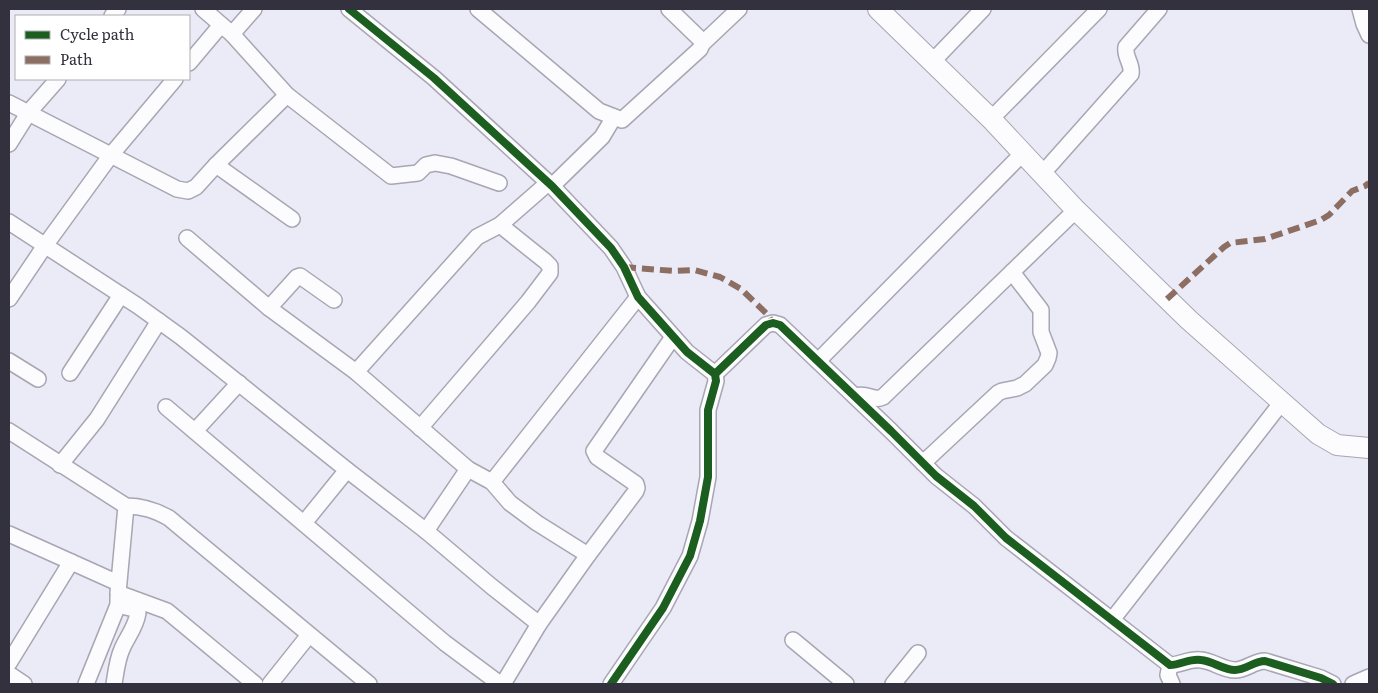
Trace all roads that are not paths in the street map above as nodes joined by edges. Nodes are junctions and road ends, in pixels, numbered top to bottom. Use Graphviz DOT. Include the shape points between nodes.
graph roads {
  1 [pos="203,9"];
  2 [pos="254,9"];
  3 [pos="478,9"];
  4 [pos="669,9"];
  5 [pos="739,9"];
  6 [pos="878,9"];
  7 [pos="984,9"];
  8 [pos="1098,9"];
  9 [pos="1159,9"];
  10 [pos="1360,9"];
  11 [pos="356,11"];
  12 [pos="1367,26"];
  13 [pos="226,30"];
  14 [pos="702,44"];
  15 [pos="190,62"];
  16 [pos="932,62"];
  17 [pos="57,80"];
  18 [pos="174,80"];
  19 [pos="288,95"];
  20 [pos="9,103"];
  21 [pos="28,112"];
  22 [pos="614,117"];
  23 [pos="991,120"];
  24 [pos="9,144"];
  25 [pos="1022,153"];
  26 [pos="111,155"];
  27 [pos="216,165"];
  28 [pos="1042,174"];
  29 [pos="499,183"];
  30 [pos="550,184"];
  31 [pos="1076,210"];
  32 [pos="292,219"];
  33 [pos="9,222"];
  34 [pos="500,225"];
  35 [pos="187,238"];
  36 [pos="44,247"];
  37 [pos="1012,272"];
  38 [pos="121,295"];
  39 [pos="638,297"];
  40 [pos="9,299"];
  41 [pos="334,300"];
  42 [pos="270,308"];
  43 [pos="159,321"];
  44 [pos="673,337"];
  45 [pos="9,361"];
  46 [pos="818,361"];
  47 [pos="356,372"];
  48 [pos="70,373"];
  49 [pos="715,374"];
  50 [pos="38,379"];
  51 [pos="239,383"];
  52 [pos="855,396"];
  53 [pos="1282,402"];
  54 [pos="166,407"];
  55 [pos="420,428"];
  56 [pos="9,431"];
  57 [pos="195,431"];
  58 [pos="1369,448"];
  59 [pos="923,463"];
  60 [pos="60,465"];
  61 [pos="468,469"];
  62 [pos="347,470"];
  63 [pos="492,482"];
  64 [pos="126,506"];
  65 [pos="304,523"];
  66 [pos="426,531"];
  67 [pos="9,534"];
  68 [pos="588,555"];
  69 [pos="71,562"];
  70 [pos="118,594"];
  71 [pos="1112,620"];
  72 [pos="539,624"];
  73 [pos="309,634"];
  74 [pos="794,640"];
  75 [pos="918,653"];
  76 [pos="9,663"];
  77 [pos="1170,665"];
  78 [pos="9,674"];
  79 [pos="1369,677"];
  80 [pos="251,683"];
  81 [pos="1327,683"];
  82 [pos="24,684"];
  83 [pos="86,684"];
  84 [pos="114,684"];
  85 [pos="270,684"];
  86 [pos="369,684"];
  87 [pos="501,684"];
  88 [pos="611,684"];
  89 [pos="846,684"];
  90 [pos="893,684"];
  91 [pos="1172,684"];
  92 [pos="1353,684"];
  1 -- 13 [label="street"];
  2 -- 13 [label="street"];
  3 -- 22 [label="street" via="600,111"];
  4 -- 14 [label="street"];
  5 -- 14 [label="street"];
  6 -- 16 [label="main road"];
  7 -- 16 [label="street"];
  8 -- 23 [label="street"];
  9 -- 28 [label="street" via="1126,47 1130,74"];
  10 -- 12 [label="street"];
  11 -- 30 [label="street"];
  13 -- 15 [label="street"];
  13 -- 19 [label="street"];
  14 -- 22 [label="street" via="622,120"];
  16 -- 23 [label="main road"];
  17 -- 21 [label="street"];
  18 -- 26 [label="street"];
  19 -- 27 [label="street"];
  19 -- 29 [label="street" via="391,176 418,173 435,164 451,166"];
  20 -- 21 [label="street"];
  21 -- 24 [label="street"];
  21 -- 26 [label="street"];
  22 -- 30 [label="street" via="602,138"];
  23 -- 25 [label="main road"];
  25 -- 28 [label="main road"];
  25 -- 46 [label="street"];
  26 -- 27 [label="street" via="177,189 188,191 196,187"];
  26 -- 36 [label="street"];
  27 -- 32 [label="street"];
  28 -- 31 [label="main road"];
  30 -- 34 [label="street"];
  30 -- 39 [label="street" via="611,248"];
  31 -- 37 [label="street"];
  31 -- 53 [label="main road" via="1189,320"];
  33 -- 36 [label="street"];
  34 -- 47 [label="street" via="477,237"];
  34 -- 55 [label="street" via="545,261 550,272"];
  35 -- 42 [label="street"];
  36 -- 38 [label="street"];
  36 -- 40 [label="street"];
  37 -- 52 [label="street" via="883,398"];
  37 -- 59 [label="street" via="1041,310 1041,332 1048,353 1047,362 1025,384 998,394"];
  38 -- 43 [label="street"];
  38 -- 48 [label="street"];
  39 -- 44 [label="street"];
  39 -- 63 [label="street"];
  41 -- 42 [label="street" via="300,276"];
  42 -- 47 [label="street"];
  43 -- 51 [label="street"];
  43 -- 60 [label="street" via="97,419"];
  44 -- 49 [label="street"];
  44 -- 68 [label="street" via="594,451 596,457 636,484 637,488"];
  45 -- 50 [label="street"];
  46 -- 49 [label="street" via="780,325 772,323 766,325"];
  46 -- 52 [label="street"];
  47 -- 55 [label="street"];
  49 -- 88 [label="street" via="708,410 708,477 690,556 663,608"];
  51 -- 57 [label="street"];
  51 -- 62 [label="street"];
  52 -- 59 [label="street"];
  53 -- 58 [label="main road" via="1318,434 1338,445"];
  53 -- 71 [label="street"];
  54 -- 57 [label="street"];
  55 -- 61 [label="street"];
  56 -- 60 [label="street"];
  57 -- 65 [label="street"];
  59 -- 71 [label="street" via="981,512 1006,538"];
  60 -- 64 [label="street"];
  61 -- 63 [label="street"];
  61 -- 66 [label="street"];
  62 -- 65 [label="street"];
  62 -- 66 [label="street"];
  63 -- 68 [label="street" via="510,503"];
  64 -- 70 [label="street"];
  64 -- 73 [label="street" via="154,509 170,518"];
  65 -- 87 [label="street" via="445,643"];
  66 -- 72 [label="street"];
  67 -- 69 [label="street"];
  68 -- 72 [label="street"];
  69 -- 70 [label="street"];
  69 -- 76 [label="street"];
  70 -- 80 [label="street" via="167,611"];
  70 -- 83 [label="street"];
  70 -- 84 [label="street" via="138,613 122,650"];
  71 -- 77 [label="street"];
  72 -- 87 [label="street"];
  73 -- 85 [label="street"];
  73 -- 86 [label="street"];
  74 -- 89 [label="street"];
  75 -- 90 [label="street"];
  77 -- 81 [label="street" via="1192,659 1235,670 1265,661"];
  77 -- 91 [label="street" via="1168,676"];
  78 -- 82 [label="street"];
  79 -- 92 [label="street"];
}
